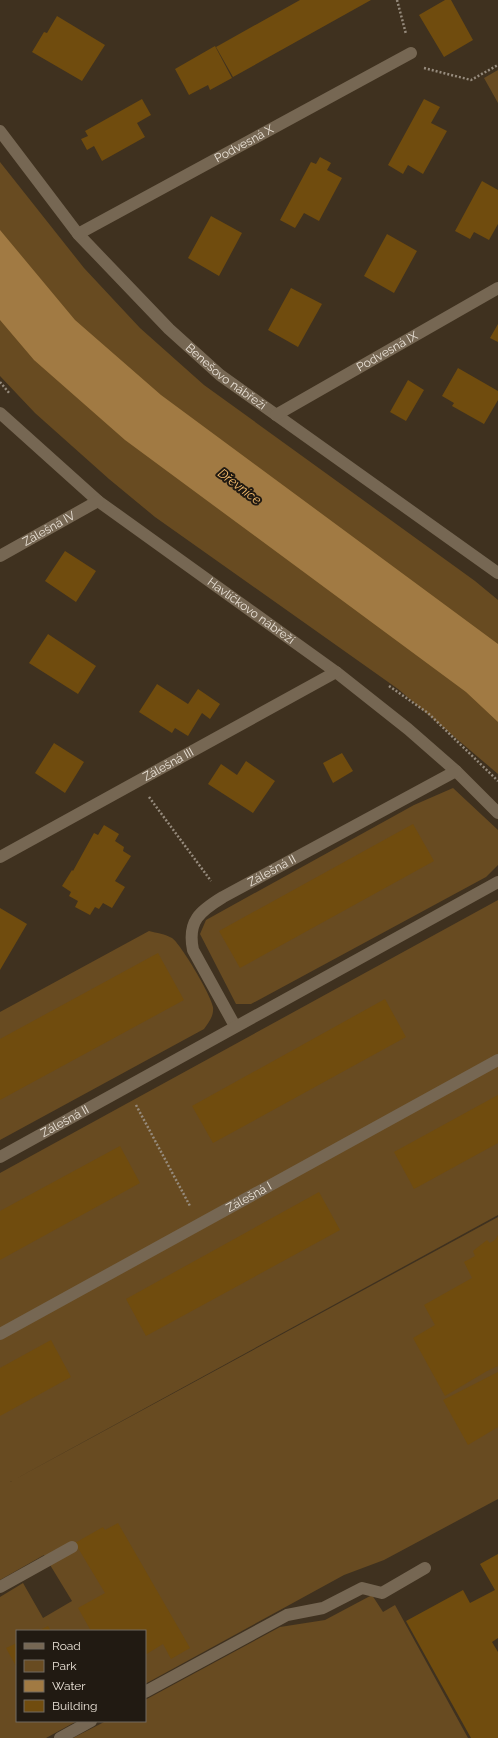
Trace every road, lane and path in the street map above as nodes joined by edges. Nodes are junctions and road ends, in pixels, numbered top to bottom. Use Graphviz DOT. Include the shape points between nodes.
graph roads {
  1 [pos="397,0"];
  2 [pos="411,53"];
  3 [pos="498,65"];
  4 [pos="0,131"];
  5 [pos="78,234"];
  6 [pos="498,288"];
  7 [pos="0,413"];
  8 [pos="276,415"];
  9 [pos="98,501"];
  10 [pos="0,556"];
  11 [pos="498,573"];
  12 [pos="336,672"];
  13 [pos="456,771"];
  14 [pos="137,780"];
  15 [pos="498,813"];
  16 [pos="0,857"];
  17 [pos="498,882"];
  18 [pos="223,897"];
  19 [pos="235,1026"];
  20 [pos="498,1060"];
  21 [pos="127,1086"];
  22 [pos="0,1157"];
  23 [pos="199,1224"];
  24 [pos="0,1334"];
  25 [pos="72,1547"];
  26 [pos="425,1568"];
  27 [pos="0,1587"];
  28 [pos="146,1691"];
  29 [pos="90,1722"];
  30 [pos="60,1738"];
  1 -- 2 [label="path"];
  2 -- 3 [label="path" via="420,67 472,80"];
  2 -- 5 [label="street, Podvesná X"];
  4 -- 5 [label="street, Benešovo nábřeží"];
  5 -- 8 [label="street, Benešovo nábřeží" via="169,329 220,375"];
  6 -- 8 [label="street, Podvesná IX"];
  7 -- 9 [label="street, Havlíčkovo nábřeží"];
  8 -- 11 [label="street, Benešovo nábřeží"];
  9 -- 10 [label="street, Zálešná IV"];
  9 -- 12 [label="street, Havlíčkovo nábřeží"];
  12 -- 13 [label="street, Havlíčkovo nábřeží"];
  12 -- 14 [label="street, Zálešná III"];
  13 -- 15 [label="street, Havlíčkovo nábřeží"];
  13 -- 18 [label="street, Zálešná II"];
  14 -- 16 [label="street, Zálešná III"];
  14 -- 18 [label="path"];
  17 -- 19 [label="street, Zálešná II"];
  18 -- 19 [label="street, Zálešná II" via="201,912 190,937 193,950"];
  19 -- 21 [label="street, Zálešná II"];
  20 -- 23 [label="street, Zálešná I"];
  21 -- 22 [label="street, Zálešná II"];
  21 -- 23 [label="path"];
  23 -- 24 [label="street, Zálešná I"];
  25 -- 27 [label="street"];
  26 -- 28 [label="street" via="382,1593 362,1588 323,1608 287,1615"];
  29 -- 30 [label="street"];
}
